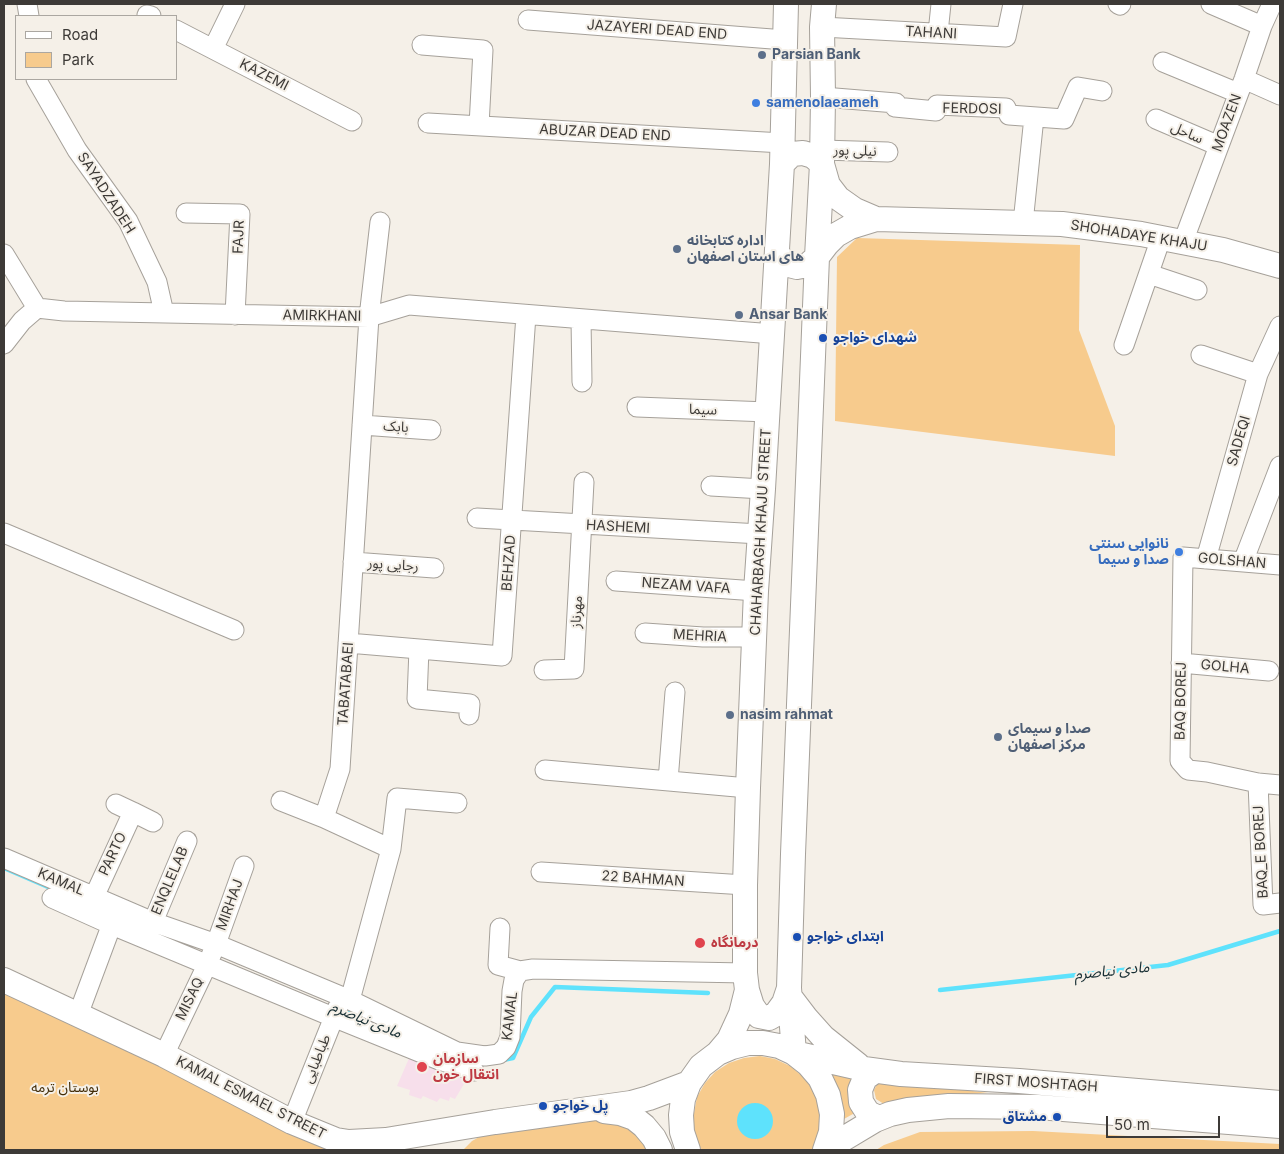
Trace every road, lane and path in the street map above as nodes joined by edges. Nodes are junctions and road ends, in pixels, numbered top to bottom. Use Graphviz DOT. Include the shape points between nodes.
graph roads {
  1 [pos="236,4"];
  2 [pos="786,4"];
  3 [pos="941,4"];
  4 [pos="1013,4"];
  5 [pos="1211,4"];
  6 [pos="1272,4"];
  7 [pos="823,15"];
  8 [pos="528,20"];
  9 [pos="1262,26"];
  10 [pos="178,31"];
  11 [pos="938,33"];
  12 [pos="785,40"];
  13 [pos="422,46"];
  14 [pos="213,49"];
  15 [pos="1163,62"];
  16 [pos="37,80"];
  17 [pos="1241,86"];
  18 [pos="1102,91"];
  19 [pos="1280,95"];
  20 [pos="823,97"];
  21 [pos="1034,117"];
  22 [pos="1156,119"];
  23 [pos="352,120"];
  24 [pos="428,123"];
  25 [pos="479,126"];
  26 [pos="1219,146"];
  27 [pos="888,152"];
  28 [pos="782,153"];
  29 [pos="822,157"];
  30 [pos="186,213"];
  31 [pos="876,219"];
  32 [pos="380,222"];
  33 [pos="1022,223"];
  34 [pos="1172,240"];
  35 [pos="4,254"];
  36 [pos="778,254"];
  37 [pos="817,258"];
  38 [pos="1280,266"];
  39 [pos="1149,274"];
  40 [pos="1197,290"];
  41 [pos="37,308"];
  42 [pos="164,313"];
  43 [pos="236,315"];
  44 [pos="526,315"];
  45 [pos="369,317"];
  46 [pos="581,319"];
  47 [pos="1280,326"];
  48 [pos="773,334"];
  49 [pos="5,337"];
  50 [pos="1124,346"];
  51 [pos="1202,355"];
  52 [pos="1258,374"];
  53 [pos="582,382"];
  54 [pos="637,407"];
  55 [pos="768,412"];
  56 [pos="362,425"];
  57 [pos="431,430"];
  58 [pos="1280,468"];
  59 [pos="584,482"];
  60 [pos="711,486"];
  61 [pos="763,489"];
  62 [pos="476,518"];
  63 [pos="512,521"];
  64 [pos="582,525"];
  65 [pos="4,532"];
  66 [pos="760,534"];
  67 [pos="1183,557"];
  68 [pos="1206,558"];
  69 [pos="353,562"];
  70 [pos="1243,562"];
  71 [pos="1280,566"];
  72 [pos="434,568"];
  73 [pos="616,581"];
  74 [pos="756,591"];
  75 [pos="234,630"];
  76 [pos="645,633"];
  77 [pos="755,638"];
  78 [pos="348,643"];
  79 [pos="419,649"];
  80 [pos="1181,663"];
  81 [pos="544,670"];
  82 [pos="1269,670"];
  83 [pos="675,692"];
  84 [pos="469,715"];
  85 [pos="545,770"];
  86 [pos="668,781"];
  87 [pos="1258,783"];
  88 [pos="1280,785"];
  89 [pos="748,788"];
  90 [pos="281,802"];
  91 [pos="457,803"];
  92 [pos="324,818"];
  93 [pos="154,822"];
  94 [pos="188,841"];
  95 [pos="391,849"];
  96 [pos="4,858"];
  97 [pos="244,866"];
  98 [pos="541,872"];
  99 [pos="745,886"];
  100 [pos="94,896"];
  101 [pos="52,898"];
  102 [pos="1280,902"];
  103 [pos="118,907"];
  104 [pos="153,922"];
  105 [pos="112,925"];
  106 [pos="500,928"];
  107 [pos="216,944"];
  108 [pos="207,965"];
  109 [pos="520,971"];
  110 [pos="4,980"];
  111 [pos="746,981"];
  112 [pos="790,993"];
  113 [pos="346,999"];
  114 [pos="78,1015"];
  115 [pos="333,1018"];
  116 [pos="718,1053"];
  117 [pos="794,1053"];
  118 [pos="164,1055"];
  119 [pos="869,1070"];
  120 [pos="474,1072"];
  121 [pos="689,1084"];
  122 [pos="1280,1103"];
  123 [pos="586,1109"];
  124 [pos="879,1118"];
  125 [pos="292,1122"];
  126 [pos="495,1122"];
  127 [pos="1280,1126"];
  128 [pos="342,1145"];
  129 [pos="450,1150"];
  130 [pos="660,1150"];
  131 [pos="688,1150"];
  132 [pos="825,1150"];
  1 -- 14 [label="street"];
  2 -- 12 [label="main road, CHAHARBAGH KHAJU STREET"];
  3 -- 11 [label="street"];
  4 -- 11 [label="street, TAHANI" via="1006,37"];
  5 -- 9 [label="street"];
  6 -- 9 [label="street, MOAZEN"];
  7 -- 11 [label="street, TAHANI"];
  7 -- 20 [label="main road"];
  8 -- 12 [label="street, JAZAYERI DEAD END"];
  9 -- 17 [label="street, MOAZEN"];
  10 -- 14 [label="street, KAZEMI"];
  12 -- 28 [label="main road, CHAHARBAGH KHAJU STREET"];
  13 -- 25 [label="street" via="483,50"];
  14 -- 23 [label="street, KAZEMI"];
  15 -- 17 [label="street"];
  16 -- 42 [label="street, SAYADZADEH" via="77,150 128,221 157,282"];
  17 -- 19 [label="street"];
  17 -- 26 [label="street, MOAZEN"];
  18 -- 21 [label="street, FERDOSI" via="1078,86 1064,119"];
  20 -- 21 [label="street, FERDOSI" via="896,103 895,107 936,111 937,105 1006,108 1009,115"];
  20 -- 29 [label="main road"];
  21 -- 33 [label="street"];
  22 -- 26 [label="street, ساحل"];
  24 -- 25 [label="street, ABUZAR DEAD END"];
  25 -- 28 [label="street, ABUZAR DEAD END"];
  26 -- 34 [label="street, MOAZEN"];
  27 -- 29 [label="street, نیلی پور"];
  28 -- 29 [label="main road"];
  28 -- 36 [label="main road, CHAHARBAGH KHAJU STREET"];
  29 -- 31 [label="main road" via="828,185 838,198 854,210"];
  29 -- 37 [label="main road"];
  30 -- 43 [label="street, FAJR" via="240,214"];
  31 -- 33 [label="main road, SHOHADAYE KHAJU"];
  31 -- 37 [label="main road" via="836,235"];
  32 -- 45 [label="street, TABATABAEI"];
  33 -- 34 [label="main road, SHOHADAYE KHAJU" via="1062,224"];
  34 -- 38 [label="main road, SHOHADAYE KHAJU"];
  34 -- 39 [label="street, MOAZEN"];
  35 -- 41 [label="street"];
  36 -- 37 [label="main road" via="785,264 797,267 808,265"];
  36 -- 48 [label="main road, CHAHARBAGH KHAJU STREET"];
  37 -- 112 [label="main road"];
  39 -- 40 [label="street"];
  39 -- 50 [label="street, MOAZEN"];
  41 -- 42 [label="street, AMIRKHANI"];
  41 -- 49 [label="street"];
  42 -- 43 [label="street, AMIRKHANI"];
  43 -- 45 [label="street, AMIRKHANI"];
  44 -- 45 [label="street, AMIRKHANI" via="409,306"];
  44 -- 46 [label="street, AMIRKHANI"];
  44 -- 63 [label="street, BEHZAD"];
  45 -- 56 [label="street, TABATABAEI"];
  46 -- 48 [label="street, AMIRKHANI"];
  46 -- 53 [label="street"];
  47 -- 52 [label="street, SADEQI"];
  48 -- 55 [label="main road, CHAHARBAGH KHAJU STREET"];
  51 -- 52 [label="street"];
  52 -- 68 [label="street, SADEQI"];
  54 -- 55 [label="street, سیما"];
  55 -- 61 [label="main road, CHAHARBAGH KHAJU STREET"];
  56 -- 57 [label="street, بابک"];
  56 -- 69 [label="street, TABATABAEI"];
  58 -- 70 [label="street"];
  59 -- 64 [label="street"];
  60 -- 61 [label="street"];
  61 -- 66 [label="main road, CHAHARBAGH KHAJU STREET"];
  62 -- 63 [label="street, HASHEMI"];
  63 -- 64 [label="street, HASHEMI"];
  63 -- 79 [label="street, BEHZAD" via="502,656"];
  64 -- 66 [label="street, HASHEMI"];
  64 -- 81 [label="street, مهرناز" via="574,669"];
  65 -- 75 [label="street"];
  66 -- 74 [label="main road, CHAHARBAGH KHAJU STREET"];
  67 -- 68 [label="street, GOLSHAN"];
  67 -- 80 [label="street, BAQ BOREJ"];
  68 -- 70 [label="street, GOLSHAN"];
  69 -- 72 [label="street, رجایی پور"];
  69 -- 78 [label="street, TABATABAEI"];
  70 -- 71 [label="street, GOLSHAN"];
  73 -- 74 [label="street, NEZAM VAFA"];
  74 -- 77 [label="main road, CHAHARBAGH KHAJU STREET"];
  76 -- 77 [label="street, MEHRIA"];
  77 -- 89 [label="main road, CHAHARBAGH KHAJU STREET"];
  78 -- 79 [label="street, BEHZAD"];
  78 -- 92 [label="street, TABATABAEI" via="340,769"];
  79 -- 84 [label="street" via="417,699 470,704"];
  80 -- 82 [label="street, GOLHA"];
  80 -- 87 [label="street, BAQ BOREJ" via="1180,761 1188,770"];
  83 -- 86 [label="street"];
  85 -- 86 [label="street"];
  86 -- 89 [label="street"];
  87 -- 88 [label="street"];
  87 -- 102 [label="street, BAQ_E BOREJ" via="1263,905"];
  89 -- 99 [label="main road, CHAHARBAGH KHAJU STREET"];
  90 -- 92 [label="street"];
  91 -- 95 [label="street" via="397,798"];
  92 -- 95 [label="street"];
  93 -- 100 [label="street, PARTO" via="124,808"];
  94 -- 104 [label="street, ENQLELAB"];
  95 -- 113 [label="street"];
  96 -- 100 [label="street, KAMAL"];
  97 -- 107 [label="street, MIRHAJ"];
  98 -- 99 [label="street, 22 BAHMAN"];
  99 -- 111 [label="main road, CHAHARBAGH KHAJU STREET"];
  100 -- 103 [label="street, KAMAL"];
  101 -- 105 [label="street"];
  103 -- 104 [label="street, KAMAL"];
  103 -- 105 [label="street"];
  104 -- 107 [label="street, KAMAL"];
  105 -- 108 [label="street"];
  105 -- 114 [label="street"];
  106 -- 109 [label="street" via="498,965"];
  107 -- 108 [label="street, MISAQ"];
  107 -- 113 [label="street, KAMAL"];
  108 -- 115 [label="street"];
  108 -- 118 [label="street, MISAQ"];
  109 -- 111 [label="street" via="533,968"];
  109 -- 113 [label="street, KAMAL" via="512,991 510,1037 499,1054 485,1056 457,1052"];
  110 -- 114 [label="main road, KAMAL ESMAEL STREET"];
  111 -- 112 [label="main road" via="752,1006 759,1016 768,1018 776,1014"];
  111 -- 116 [label="main road, CHAHARBAGH KHAJU STREET" via="741,1014 729,1040"];
  112 -- 117 [label="main road"];
  112 -- 119 [label="main road" via="823,1037"];
  113 -- 115 [label="street, طباطبایی"];
  114 -- 118 [label="main road, KAMAL ESMAEL STREET"];
  115 -- 120 [label="street"];
  115 -- 125 [label="street, طباطبایی"];
  116 -- 117 [label="main road" via="732,1047 763,1043"];
  116 -- 121 [label="main road" via="701,1066"];
  117 -- 119 [label="main road, FIRST MOSHTAGH"];
  117 -- 132 [label="main road" via="820,1078 828,1095 832,1114"];
  118 -- 125 [label="main road, KAMAL ESMAEL STREET"];
  119 -- 122 [label="main road, FIRST MOSHTAGH"];
  119 -- 124 [label="main road" via="860,1090 861,1102 868,1113"];
  121 -- 123 [label="main road, KAMAL ESMAEL STREET" via="649,1098"];
  121 -- 131 [label="main road" via="681,1116"];
  123 -- 126 [label="main road, KAMAL ESMAEL STREET"];
  123 -- 130 [label="main road" via="634,1118 654,1138"];
  124 -- 127 [label="main road, FIRST MOSHTAGH" via="908,1110 974,1105"];
  124 -- 132 [label="main road, FIRST MOSHTAGH"];
  125 -- 128 [label="main road, KAMAL ESMAEL STREET"];
  126 -- 128 [label="main road, KAMAL ESMAEL STREET"];
  126 -- 129 [label="main road" via="465,1134"];
}
